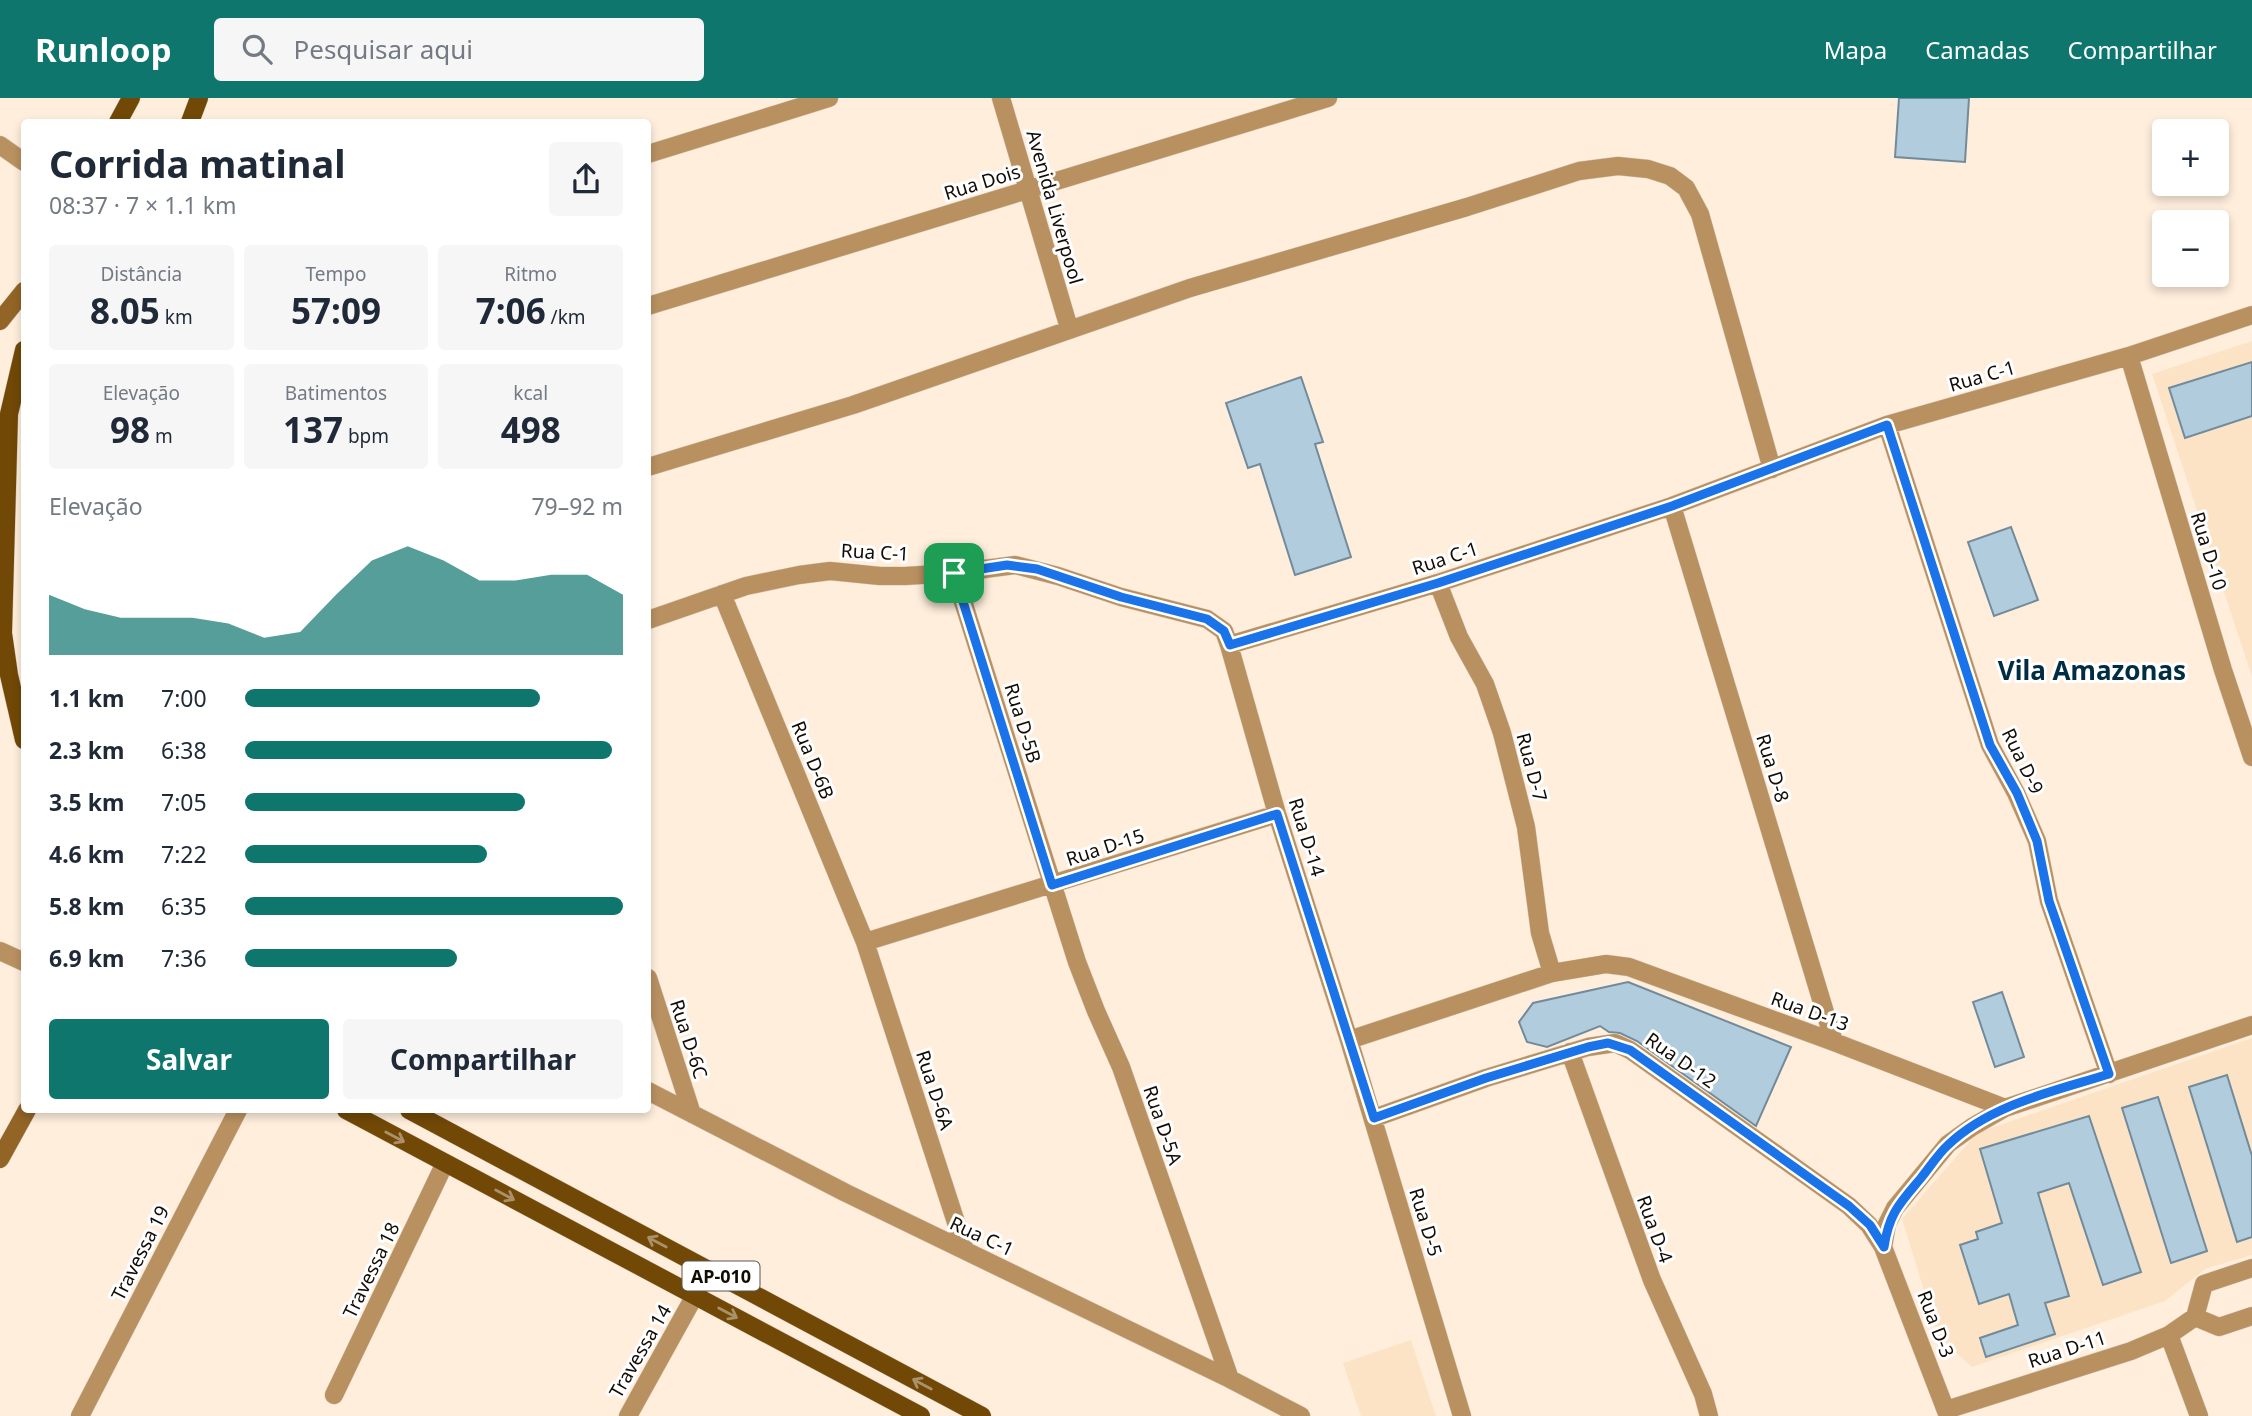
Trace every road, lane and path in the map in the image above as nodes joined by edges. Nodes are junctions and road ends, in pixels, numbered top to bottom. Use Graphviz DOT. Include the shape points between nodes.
graph roads {
  1 [pos="131,98"];
  2 [pos="199,98"];
  3 [pos="830,98"];
  4 [pos="1001,98"];
  5 [pos="1328,98"];
  6 [pos="120,119"];
  7 [pos="191,119"];
  8 [pos="0,145"];
  9 [pos="651,153"];
  10 [pos="21,160"];
  11 [pos="1029,190"];
  12 [pos="21,295"];
  13 [pos="651,305"];
  14 [pos="2252,316"];
  15 [pos="0,321"];
  16 [pos="1069,328"];
  17 [pos="2129,356"];
  18 [pos="21,363"];
  19 [pos="1887,425"];
  20 [pos="651,466"];
  21 [pos="1772,469"];
  22 [pos="1672,506"];
  23 [pos="954,573"];
  24 [pos="1438,583"];
  25 [pos="722,594"];
  26 [pos="651,619"];
  27 [pos="1230,645"];
  28 [pos="21,727"];
  29 [pos="2252,757"];
  30 [pos="1277,814"];
  31 [pos="1052,885"];
  32 [pos="865,942"];
  33 [pos="0,951"];
  34 [pos="21,961"];
  35 [pos="1552,973"];
  36 [pos="651,987"];
  37 [pos="2252,1025"];
  38 [pos="1349,1040"];
  39 [pos="1833,1042"];
  40 [pos="1570,1052"];
  41 [pos="2109,1074"];
  42 [pos="651,1093"];
  43 [pos="2005,1108"];
  44 [pos="25,1113"];
  45 [pos="236,1113"];
  46 [pos="357,1113"];
  47 [pos="415,1113"];
  48 [pos="692,1114"];
  49 [pos="1374,1118"];
  50 [pos="0,1159"];
  51 [pos="445,1163"];
  52 [pos="1884,1247"];
  53 [pos="965,1250"];
  54 [pos="2252,1268"];
  55 [pos="709,1270"];
  56 [pos="696,1296"];
  57 [pos="2252,1316"];
  58 [pos="2195,1317"];
  59 [pos="2169,1335"];
  60 [pos="1230,1380"];
  61 [pos="334,1395"];
  62 [pos="1947,1413"];
  63 [pos="80,1416"];
  64 [pos="628,1416"];
  65 [pos="921,1416"];
  66 [pos="982,1416"];
  67 [pos="1301,1416"];
  68 [pos="1462,1416"];
  69 [pos="1709,1416"];
  70 [pos="2199,1416"];
  1 -- 6 [label="main road"];
  2 -- 7 [label="main road"];
  3 -- 9 [label="street"];
  4 -- 11 [label="street, Avenida Liverpool"];
  5 -- 11 [label="street, Rua Dois"];
  8 -- 10 [label="street"];
  11 -- 13 [label="street, Rua Dois"];
  11 -- 16 [label="street, Avenida Liverpool"];
  12 -- 15 [label="street"];
  14 -- 17 [label="street, Rua C-1"];
  16 -- 20 [label="street" via="853,405"];
  16 -- 21 [label="street" via="1579,171 1618,166 1648,169 1670,176 1686,188 1700,214"];
  17 -- 19 [label="street, Rua C-1"];
  17 -- 29 [label="street, Rua D-10"];
  18 -- 28 [label="main road" via="9,414 3,633"];
  19 -- 21 [label="street, Rua C-1"];
  19 -- 41 [label="street, Rua D-9" via="1990,745 2037,841 2049,901"];
  21 -- 22 [label="street, Rua C-1"];
  22 -- 24 [label="street, Rua C-1"];
  22 -- 39 [label="street, Rua D-8"];
  23 -- 25 [label="street, Rua C-1" via="880,576 817,572 762,581"];
  23 -- 27 [label="street, Rua C-1" via="1007,565 1037,569 1207,619 1224,631"];
  23 -- 31 [label="street, Rua D-5B"];
  24 -- 27 [label="street, Rua C-1"];
  24 -- 35 [label="street, Rua D-7" via="1459,637 1485,684 1502,733 1526,827 1540,933"];
  25 -- 26 [label="street, Rua C-1"];
  25 -- 32 [label="street, Rua D-6B"];
  27 -- 30 [label="street, Rua D-14"];
  30 -- 31 [label="street, Rua D-15"];
  30 -- 38 [label="street, Rua D-14"];
  31 -- 32 [label="street, Rua D-15"];
  31 -- 60 [label="street, Rua D-5A"];
  32 -- 53 [label="street, Rua D-6A"];
  33 -- 34 [label="street"];
  35 -- 38 [label="street, Rua D-13"];
  35 -- 39 [label="street, Rua D-13" via="1606,964 1629,967"];
  36 -- 48 [label="street, Rua D-6C"];
  37 -- 41 [label="street"];
  38 -- 49 [label="street, Rua D-5"];
  39 -- 43 [label="street, Rua D-13"];
  40 -- 49 [label="street, Rua D-12"];
  40 -- 52 [label="street, Rua D-12" via="1608,1043 1630,1050 1849,1206 1870,1225"];
  40 -- 69 [label="street, Rua D-4" via="1652,1280"];
  41 -- 43 [label="street"];
  42 -- 48 [label="street, Rua C-1"];
  43 -- 52 [label="street" via="1948,1144 1895,1208"];
  44 -- 50 [label="street"];
  45 -- 63 [label="street, Travessa 19"];
  46 -- 51 [label="main road, AP-010, one-way"];
  55 -- 47 [label="main road, AP-010, one-way"];
  48 -- 53 [label="street, Rua C-1"];
  49 -- 68 [label="street, Rua D-5"];
  51 -- 56 [label="main road, AP-010, one-way"];
  51 -- 61 [label="street, Travessa 18"];
  52 -- 62 [label="street, Rua D-3"];
  53 -- 60 [label="street, Rua C-1"];
  54 -- 58 [label="street" via="2204,1284"];
  55 -- 56 [label="street, Travessa 14"];
  66 -- 55 [label="main road, AP-010, one-way"];
  56 -- 64 [label="street, Travessa 14"];
  56 -- 65 [label="main road, AP-010, one-way"];
  57 -- 58 [label="street" via="2219,1327"];
  58 -- 59 [label="street, Rua D-11"];
  59 -- 62 [label="street, Rua D-11"];
  59 -- 70 [label="street"];
  60 -- 67 [label="street, Rua C-1"];
}
